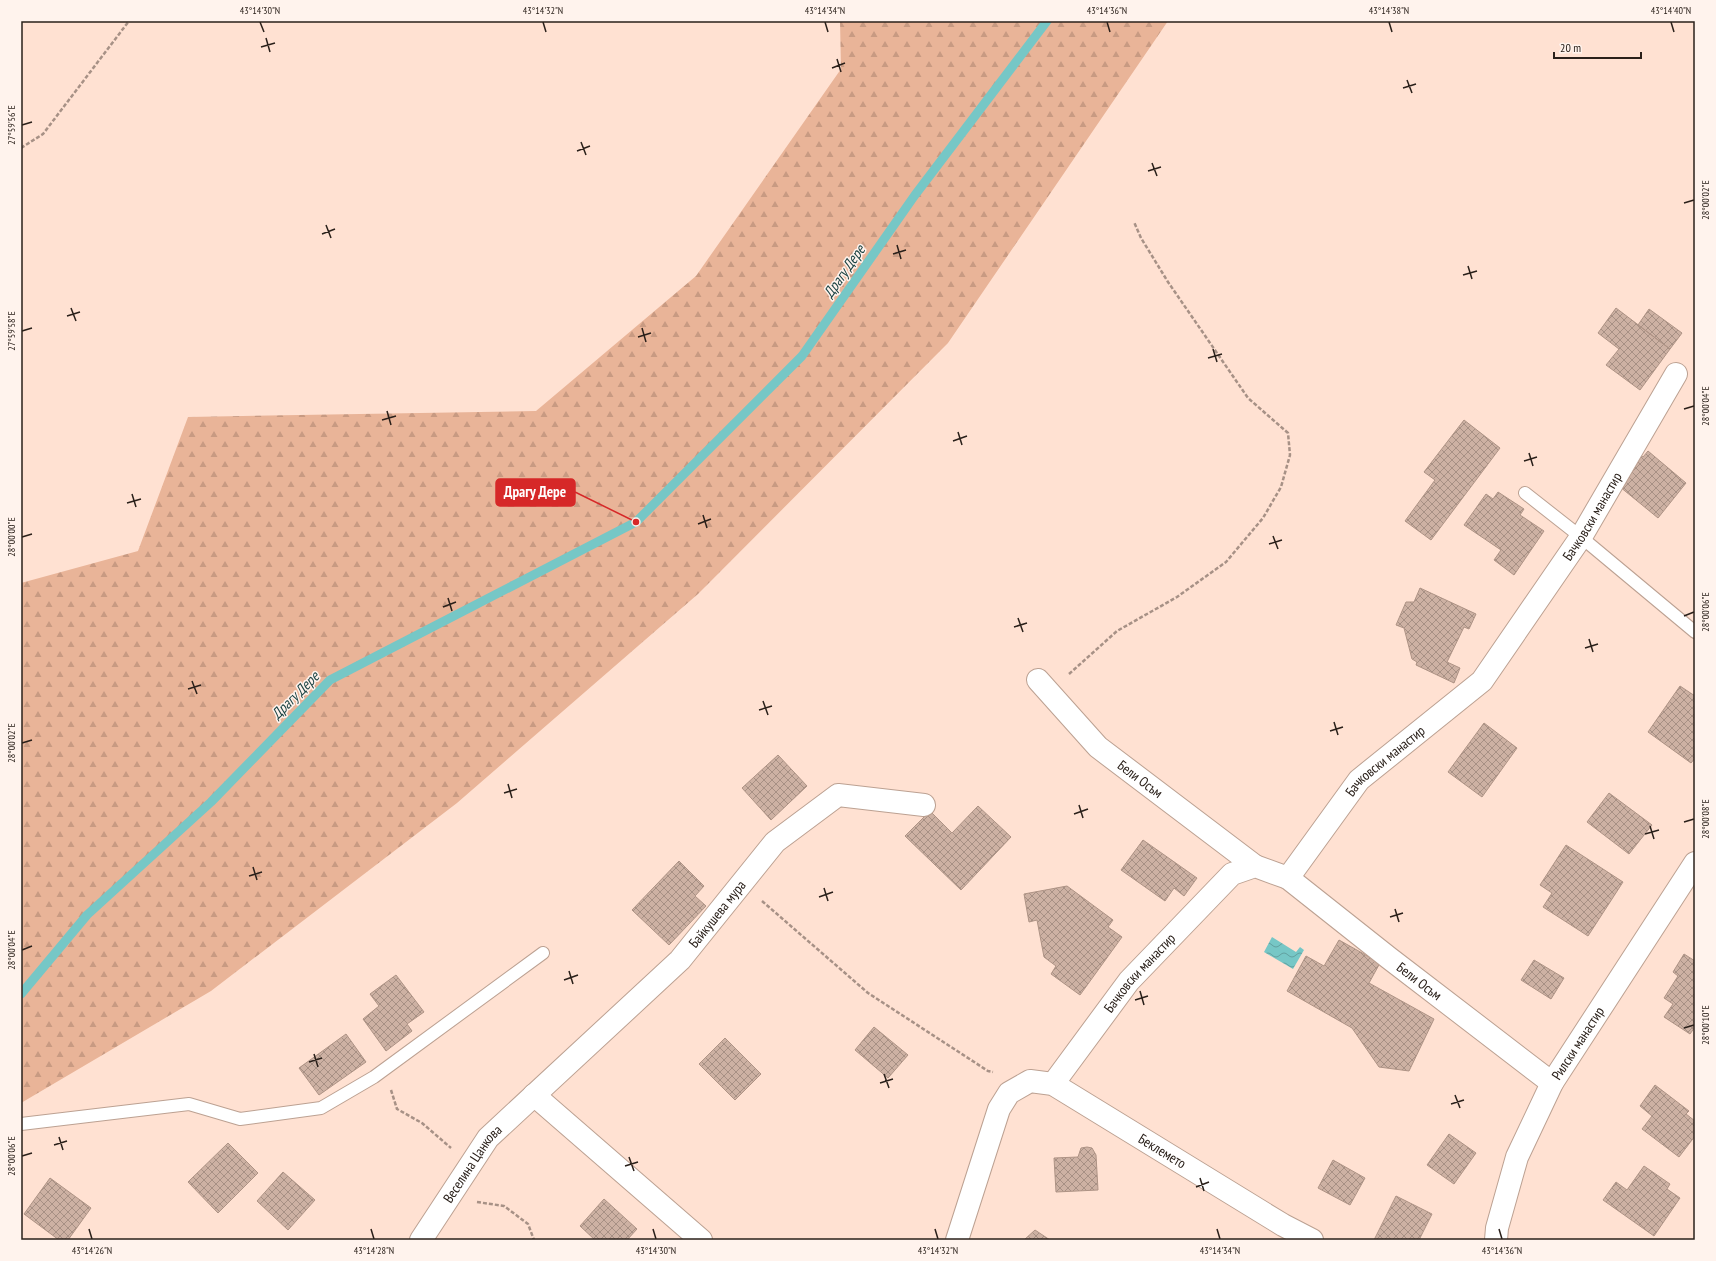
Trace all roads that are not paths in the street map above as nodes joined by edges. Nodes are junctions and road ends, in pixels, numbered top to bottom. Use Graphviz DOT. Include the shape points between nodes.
graph roads {
  1 [pos="1676,374"];
  2 [pos="1525,493"];
  3 [pos="1581,537"];
  4 [pos="1695,632"];
  5 [pos="1043,686"];
  6 [pos="924,805"];
  7 [pos="1695,863"];
  8 [pos="1255,866"];
  9 [pos="1288,878"];
  10 [pos="543,953"];
  11 [pos="1552,1083"];
  12 [pos="1053,1084"];
  13 [pos="534,1095"];
  14 [pos="21,1124"];
  15 [pos="1278,1232"];
  16 [pos="421,1240"];
  17 [pos="701,1240"];
  18 [pos="957,1240"];
  19 [pos="1312,1240"];
  20 [pos="1496,1240"];
  1 -- 3 [label="street, Бачковски манастир"];
  2 -- 3 [label="lane"];
  3 -- 4 [label="lane"];
  3 -- 9 [label="street, Бачковски манастир" via="1482,681 1359,780"];
  5 -- 8 [label="street, Бели Осъм" via="1098,748"];
  6 -- 13 [label="street, Байкушева мура" via="838,795 776,842 680,960"];
  7 -- 11 [label="street, Рилски манастир"];
  8 -- 9 [label="street"];
  8 -- 12 [label="street, Бачковски манастир" via="1232,874 1129,981"];
  9 -- 11 [label="street, Бели Осъм"];
  10 -- 14 [label="lane" via="374,1077 321,1108 240,1119 189,1104"];
  11 -- 20 [label="street, Рилски манастир" via="1517,1157"];
  12 -- 15 [label="street, Беклемето"];
  12 -- 18 [label="street, Беклемето" via="1030,1081 1009,1093 999,1109"];
  13 -- 16 [label="street, Веселина Цанкова" via="488,1138"];
  13 -- 17 [label="street"];
  15 -- 19 [label="street, Беклемето"];
}
